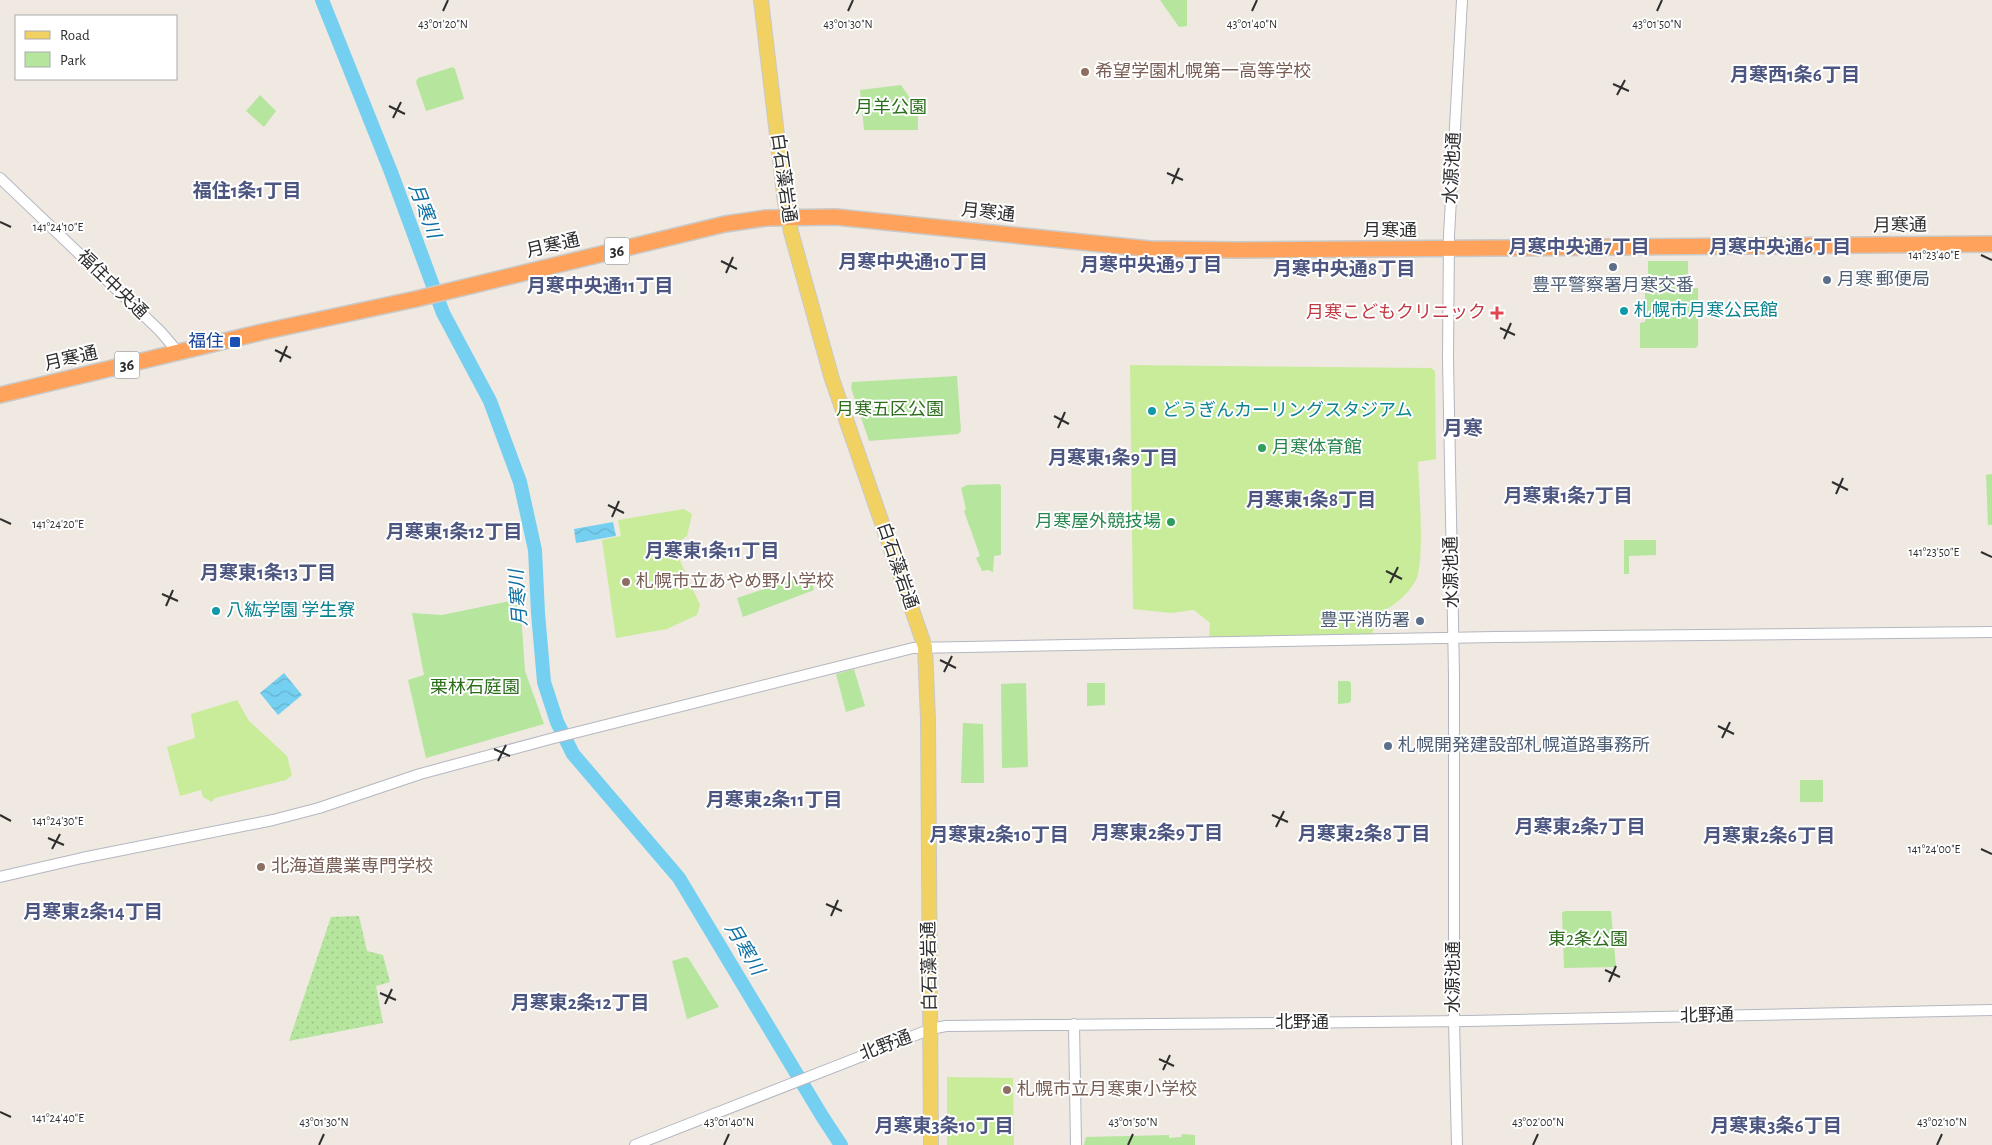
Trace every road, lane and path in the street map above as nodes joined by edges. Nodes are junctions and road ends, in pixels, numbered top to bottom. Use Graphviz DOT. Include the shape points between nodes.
graph roads {
  1 [pos="761,0"];
  2 [pos="1462,0"];
  3 [pos="0,178"];
  4 [pos="788,217"];
  5 [pos="1992,244"];
  6 [pos="1449,250"];
  7 [pos="178,352"];
  8 [pos="0,395"];
  9 [pos="1992,632"];
  10 [pos="1454,639"];
  11 [pos="925,647"];
  12 [pos="0,877"];
  13 [pos="1992,1010"];
  14 [pos="1454,1021"];
  15 [pos="1074,1024"];
  16 [pos="931,1029"];
  17 [pos="635,1145"];
  18 [pos="931,1145"];
  19 [pos="1076,1145"];
  20 [pos="1457,1145"];
  1 -- 4 [label="main road, 白石藻岩通"];
  2 -- 6 [label="street, 水源池通"];
  3 -- 7 [label="street, 福住中央通"];
  4 -- 6 [label="highway, 月寒通 / 36" via="849,218 1150,249"];
  4 -- 7 [label="highway, 月寒通 / 36" via="725,224"];
  4 -- 11 [label="main road, 白石藻岩通" via="831,373"];
  5 -- 6 [label="highway, 月寒通 / 36"];
  6 -- 10 [label="street, 水源池通"];
  7 -- 8 [label="highway, 月寒通 / 36"];
  9 -- 10 [label="street"];
  10 -- 11 [label="street"];
  10 -- 14 [label="street, 水源池通"];
  11 -- 12 [label="street" via="576,732 420,774 273,820"];
  11 -- 16 [label="main road, 白石藻岩通"];
  13 -- 14 [label="street, 北野通"];
  14 -- 15 [label="street, 北野通"];
  14 -- 20 [label="street, 水源池通"];
  15 -- 16 [label="street, 北野通"];
  15 -- 19 [label="street"];
  16 -- 17 [label="street, 北野通"];
  16 -- 18 [label="main road, 白石藻岩通"];
}
